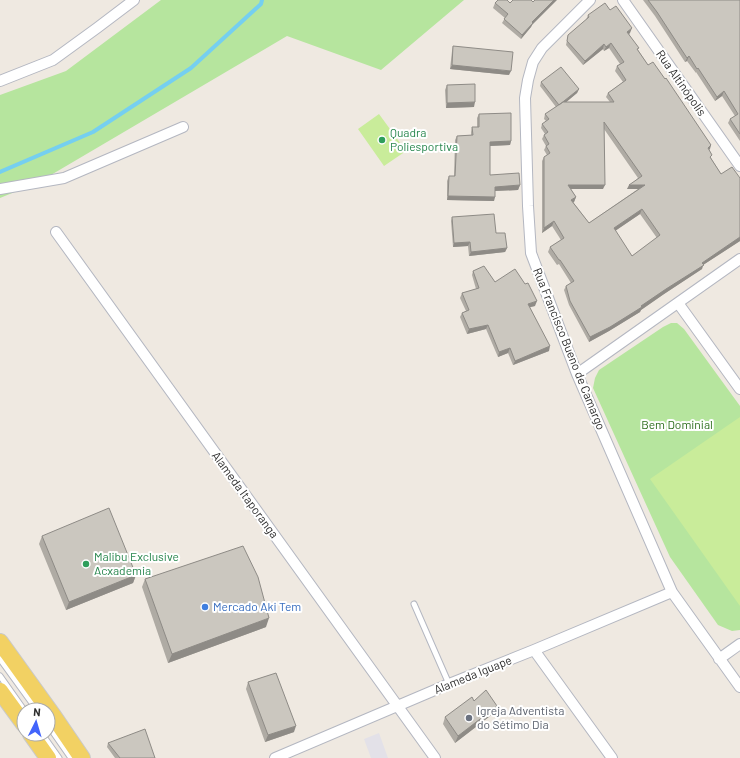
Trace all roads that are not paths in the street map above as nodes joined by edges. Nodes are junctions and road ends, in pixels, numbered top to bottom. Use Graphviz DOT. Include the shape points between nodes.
graph roads {
  1 [pos="134,0"];
  2 [pos="590,0"];
  3 [pos="623,0"];
  4 [pos="0,81"];
  5 [pos="183,127"];
  6 [pos="740,166"];
  7 [pos="0,189"];
  8 [pos="56,232"];
  9 [pos="740,259"];
  10 [pos="678,303"];
  11 [pos="577,374"];
  12 [pos="740,389"];
  13 [pos="672,592"];
  14 [pos="414,604"];
  15 [pos="0,642"];
  16 [pos="740,644"];
  17 [pos="534,650"];
  18 [pos="719,658"];
  19 [pos="0,659"];
  20 [pos="0,676"];
  21 [pos="449,684"];
  22 [pos="740,688"];
  23 [pos="0,691"];
  24 [pos="18,702"];
  25 [pos="31,702"];
  26 [pos="398,706"];
  27 [pos="16,713"];
  28 [pos="56,736"];
  29 [pos="37,742"];
  30 [pos="44,742"];
  31 [pos="48,757"];
  32 [pos="72,758"];
  33 [pos="82,758"];
  34 [pos="274,758"];
  35 [pos="435,758"];
  36 [pos="612,758"];
  1 -- 4 [label="street" via="53,60"];
  2 -- 11 [label="street, Rua Francisco Bueno de Camargo" via="542,48 533,62 525,98 531,253"];
  3 -- 6 [label="street, Rua Altinópolis"];
  5 -- 7 [label="street" via="64,178"];
  8 -- 26 [label="street, Alameda Itaporanga"];
  9 -- 10 [label="street"];
  10 -- 11 [label="street"];
  10 -- 12 [label="street"];
  11 -- 13 [label="street, Rua Francisco Bueno de Camargo"];
  13 -- 17 [label="street, Alameda Iguape"];
  13 -- 18 [label="street, Rua Francisco Bueno de Camargo"];
  14 -- 21 [label="lane"];
  15 -- 33 [label="main road"];
  16 -- 18 [label="street"];
  17 -- 21 [label="street, Alameda Iguape"];
  17 -- 36 [label="street"];
  18 -- 22 [label="street, Rua Francisco Bueno de Camargo"];
  19 -- 25 [label="lane"];
  20 -- 24 [label="lane"];
  21 -- 26 [label="street, Alameda Iguape"];
  23 -- 27 [label="main road"];
  26 -- 34 [label="street, Alameda Iguape"];
  26 -- 35 [label="street, Alameda Itaporanga"];
  28 -- 32 [label="lane"];
  29 -- 31 [label="main road"];
  30 -- 31 [label="lane"];
}
